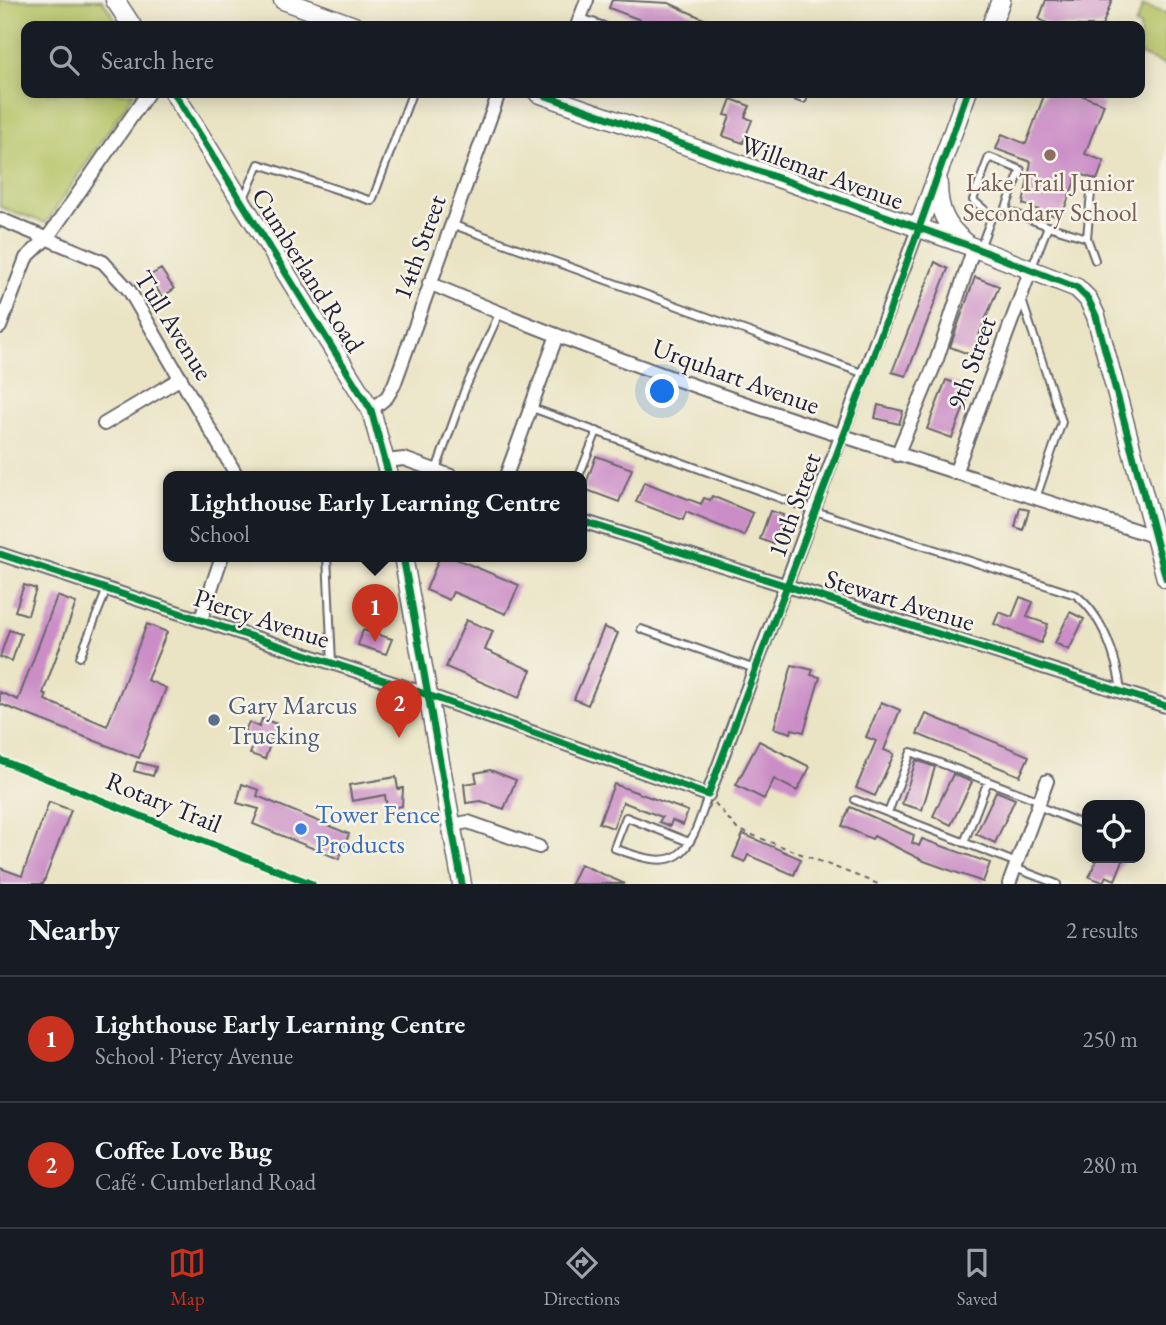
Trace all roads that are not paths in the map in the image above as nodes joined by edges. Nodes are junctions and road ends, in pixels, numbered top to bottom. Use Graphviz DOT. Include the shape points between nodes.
graph roads {
  1 [pos="115,0"];
  2 [pos="283,0"];
  3 [pos="587,0"];
  4 [pos="1001,0"];
  5 [pos="129,21"];
  6 [pos="340,21"];
  7 [pos="579,21"];
  8 [pos="993,21"];
  9 [pos="145,98"];
  10 [pos="177,98"];
  11 [pos="410,98"];
  12 [pos="497,98"];
  13 [pos="559,98"];
  14 [pos="800,98"];
  15 [pos="965,98"];
  16 [pos="803,99"];
  17 [pos="938,173"];
  18 [pos="1091,192"];
  19 [pos="242,203"];
  20 [pos="1005,210"];
  21 [pos="992,216"];
  22 [pos="0,219"];
  23 [pos="451,224"];
  24 [pos="1048,226"];
  25 [pos="918,229"];
  26 [pos="48,237"];
  27 [pos="1087,239"];
  28 [pos="974,248"];
  29 [pos="1095,260"];
  30 [pos="1031,269"];
  31 [pos="429,283"];
  32 [pos="1020,295"];
  33 [pos="499,314"];
  34 [pos="0,327"];
  35 [pos="557,335"];
  36 [pos="867,374"];
  37 [pos="181,378"];
  38 [pos="532,408"];
  39 [pos="371,410"];
  40 [pos="104,424"];
  41 [pos="597,431"];
  42 [pos="841,438"];
  43 [pos="897,455"];
  44 [pos="388,468"];
  45 [pos="436,470"];
  46 [pos="234,471"];
  47 [pos="508,471"];
  48 [pos="581,471"];
  49 [pos="955,473"];
  50 [pos="1036,498"];
  51 [pos="816,511"];
  52 [pos="587,523"];
  53 [pos="1153,536"];
  54 [pos="0,554"];
  55 [pos="220,562"];
  56 [pos="327,562"];
  57 [pos="404,562"];
  58 [pos="1166,578"];
  59 [pos="786,586"];
  60 [pos="107,589"];
  61 [pos="201,619"];
  62 [pos="641,629"];
  63 [pos="80,657"];
  64 [pos="331,663"];
  65 [pos="755,669"];
  66 [pos="1121,691"];
  67 [pos="428,697"];
  68 [pos="1166,706"];
  69 [pos="988,781"];
  70 [pos="1047,781"];
  71 [pos="708,795"];
  72 [pos="855,800"];
  73 [pos="1039,804"];
  74 [pos="888,813"];
  75 [pos="1082,823"];
  76 [pos="452,825"];
  77 [pos="689,842"];
  78 [pos="964,843"];
  79 [pos="540,847"];
  80 [pos="1016,865"];
  81 [pos="462,884"];
  82 [pos="1009,884"];
  83 [pos="1057,884"];
  1 -- 5 [label="street"];
  2 -- 6 [label="street"];
  3 -- 7 [label="street"];
  4 -- 8 [label="street"];
  9 -- 26 [label="street"];
  10 -- 19 [label="street, Cumberland Road"];
  11 -- 19 [label="lane" via="372,201 259,164"];
  12 -- 23 [label="street, 14th Street"];
  13 -- 25 [label="street, Willemar Avenue"];
  14 -- 16 [label="lane"];
  15 -- 17 [label="street"];
  17 -- 25 [label="street"];
  17 -- 28 [label="street" via="941,211 950,229"];
  18 -- 27 [label="lane"];
  19 -- 39 [label="street, Cumberland Road"];
  20 -- 21 [label="lane"];
  20 -- 21 [label="lane" via="1021,170 989,157 973,200"];
  20 -- 24 [label="lane"];
  21 -- 28 [label="lane"];
  22 -- 26 [label="street, Tull Avenue"];
  23 -- 31 [label="street, 14th Street"];
  23 -- 36 [label="lane"];
  24 -- 27 [label="lane"];
  24 -- 30 [label="lane"];
  25 -- 28 [label="street, Willemar Avenue"];
  25 -- 36 [label="street, 10th Street"];
  26 -- 34 [label="street" via="26,258"];
  26 -- 37 [label="street, Tull Avenue" via="103,262 129,290"];
  27 -- 29 [label="lane"];
  28 -- 30 [label="street, Willemar Avenue"];
  28 -- 43 [label="street" via="937,359"];
  30 -- 32 [label="street, 9th Street"];
  30 -- 53 [label="street, Willemar Avenue" via="1077,288 1096,316"];
  31 -- 33 [label="street, Urquhart Avenue"];
  31 -- 39 [label="street, 14th Street" via="394,385"];
  32 -- 49 [label="street, 9th Street"];
  32 -- 50 [label="lane" via="1062,422"];
  33 -- 35 [label="street, Urquhart Avenue"];
  33 -- 45 [label="lane" via="465,388"];
  35 -- 38 [label="street"];
  35 -- 42 [label="street, Urquhart Avenue"];
  36 -- 42 [label="street, 10th Street"];
  37 -- 40 [label="street"];
  37 -- 46 [label="street, Tull Avenue"];
  38 -- 41 [label="lane"];
  38 -- 47 [label="street"];
  39 -- 44 [label="street, Cumberland Road"];
  41 -- 48 [label="lane"];
  41 -- 51 [label="lane"];
  42 -- 43 [label="street, Urquhart Avenue"];
  42 -- 51 [label="street, 10th Street"];
  43 -- 49 [label="street, Urquhart Avenue"];
  44 -- 45 [label="street" via="404,459"];
  49 -- 50 [label="street, Urquhart Avenue"];
  50 -- 53 [label="street, Urquhart Avenue"];
  51 -- 59 [label="street, 10th Street"];
  51 -- 66 [label="lane" via="1076,595 1092,607 1119,669"];
  52 -- 59 [label="street, Stewart Avenue"];
  53 -- 58 [label="street"];
  54 -- 60 [label="street, Piercy Avenue"];
  55 -- 61 [label="street"];
  56 -- 64 [label="lane"];
  57 -- 67 [label="street"];
  59 -- 65 [label="street, 10th Street"];
  59 -- 66 [label="street, Stewart Avenue"];
  60 -- 61 [label="street, Piercy Avenue"];
  60 -- 63 [label="lane"];
  61 -- 64 [label="street, Piercy Avenue"];
  62 -- 65 [label="lane"];
  64 -- 67 [label="street, Piercy Avenue"];
  65 -- 71 [label="street, 10th Street"];
  66 -- 68 [label="street, Stewart Avenue"];
  67 -- 71 [label="street, Piercy Avenue"];
  67 -- 76 [label="street"];
  69 -- 73 [label="lane"];
  69 -- 74 [label="lane" via="911,752"];
  69 -- 78 [label="lane"];
  70 -- 73 [label="street"];
  71 -- 77 [label="lane"];
  72 -- 74 [label="lane"];
  73 -- 75 [label="lane"];
  73 -- 80 [label="street"];
  74 -- 78 [label="lane"];
  76 -- 79 [label="street" via="468,822"];
  76 -- 81 [label="street"];
  77 -- 77 [label="lane" via="663,862 646,861 614,848 626,817"];
  78 -- 80 [label="lane"];
  80 -- 82 [label="street"];
  80 -- 83 [label="lane"];
}
